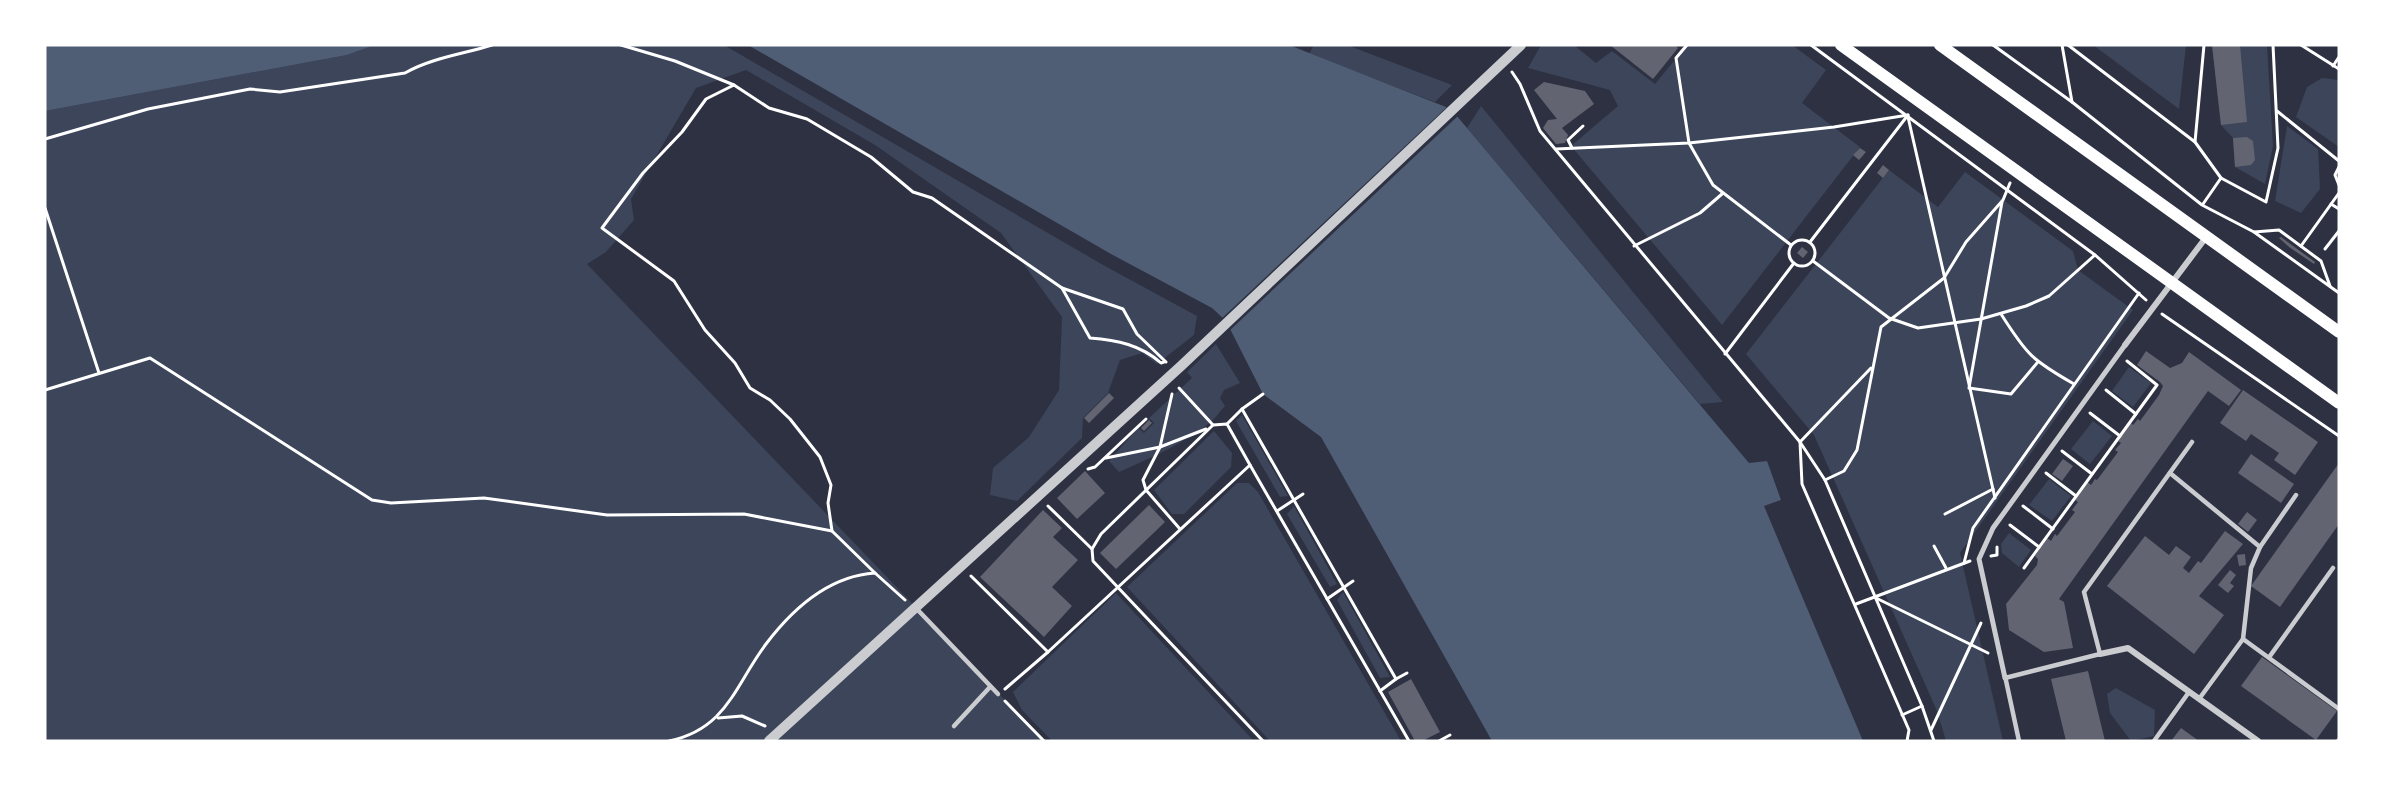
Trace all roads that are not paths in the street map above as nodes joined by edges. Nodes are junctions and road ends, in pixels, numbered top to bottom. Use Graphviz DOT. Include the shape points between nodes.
graph roads {
  1 [pos="1521,45"];
  2 [pos="1841,45"];
  3 [pos="1940,45"];
  4 [pos="2208,236"];
  5 [pos="2170,282"];
  6 [pos="2339,332"];
  7 [pos="2125,345"];
  8 [pos="2339,403"];
  9 [pos="2192,442"];
  10 [pos="2170,473"];
  11 [pos="2296,495"];
  12 [pos="2260,547"];
  13 [pos="1979,559"];
  14 [pos="2333,567"];
  15 [pos="914,607"];
  16 [pos="2243,639"];
  17 [pos="2100,654"];
  18 [pos="2270,656"];
  19 [pos="2005,678"];
  20 [pos="990,687"];
  21 [pos="2189,692"];
  22 [pos="998,694"];
  23 [pos="2339,697"];
  24 [pos="2199,699"];
  25 [pos="2334,704"];
  26 [pos="2339,709"];
  27 [pos="954,726"];
  28 [pos="773,737"];
  29 [pos="2019,741"];
  30 [pos="2154,741"];
  31 [pos="2258,741"];
  1 -- 15 [label="street" via="1178,369"];
  2 -- 5 [label="main road"];
  3 -- 4 [label="main road"];
  4 -- 5 [label="street"];
  4 -- 6 [label="main road"];
  5 -- 7 [label="street"];
  5 -- 8 [label="main road"];
  7 -- 13 [label="street" via="1993,528"];
  9 -- 10 [label="lane"];
  10 -- 12 [label="lane"];
  10 -- 17 [label="lane" via="2084,592"];
  11 -- 12 [label="lane"];
  12 -- 16 [label="lane" via="2251,567"];
  13 -- 19 [label="lane"];
  13 -- 19 [label="street"];
  14 -- 18 [label="lane"];
  15 -- 20 [label="lane"];
  15 -- 28 [label="street"];
  16 -- 18 [label="lane"];
  16 -- 24 [label="lane"];
  17 -- 19 [label="lane"];
  17 -- 21 [label="street" via="2128,648"];
  18 -- 25 [label="lane"];
  19 -- 29 [label="lane"];
  20 -- 22 [label="lane"];
  20 -- 27 [label="lane"];
  21 -- 24 [label="street"];
  21 -- 30 [label="lane"];
  23 -- 25 [label="lane"];
  24 -- 31 [label="street"];
  25 -- 26 [label="lane"];
}
